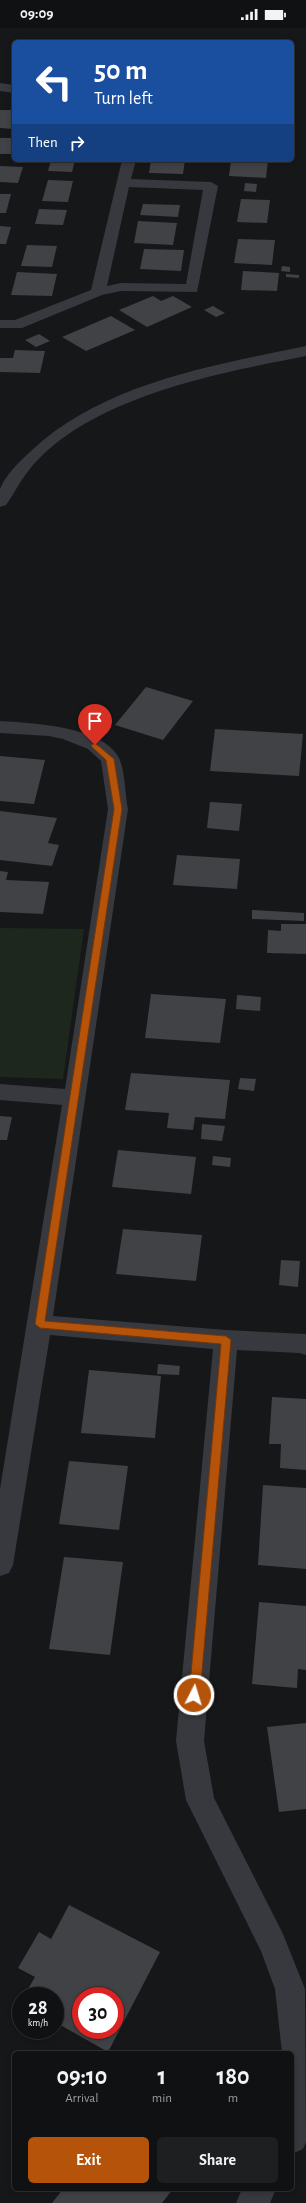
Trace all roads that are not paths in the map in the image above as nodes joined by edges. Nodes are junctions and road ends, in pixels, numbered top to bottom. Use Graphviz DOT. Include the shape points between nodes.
graph roads {
  1 [pos="0,87"];
  2 [pos="12,89"];
  3 [pos="129,162"];
  4 [pos="124,183"];
  5 [pos="98,292"];
  6 [pos="0,324"];
  7 [pos="306,350"];
  8 [pos="0,502"];
  9 [pos="0,727"];
  10 [pos="0,1092"];
  11 [pos="74,1098"];
  12 [pos="40,1324"];
  13 [pos="226,1340"];
  14 [pos="306,1345"];
  15 [pos="0,1565"];
  16 [pos="294,2126"];
  17 [pos="259,2191"];
  18 [pos="252,2203"];
  1 -- 2 [label="street"];
  3 -- 4 [label="street"];
  4 -- 5 [label="street"];
  4 -- 5 [label="street" via="212,186 192,289 121,287"];
  5 -- 6 [label="street" via="17,325"];
  7 -- 8 [label="street" via="156,388 109,406 67,428 38,450 10,482"];
  9 -- 11 [label="street" via="49,730 69,735 95,745 110,759 113,770 118,809"];
  10 -- 11 [label="street"];
  11 -- 12 [label="street"];
  12 -- 13 [label="street"];
  12 -- 15 [label="street"];
  13 -- 14 [label="street"];
  13 -- 16 [label="street" via="190,1741 200,1800 273,1944 290,1989 301,2083"];
  17 -- 18 [label="street"];
}
